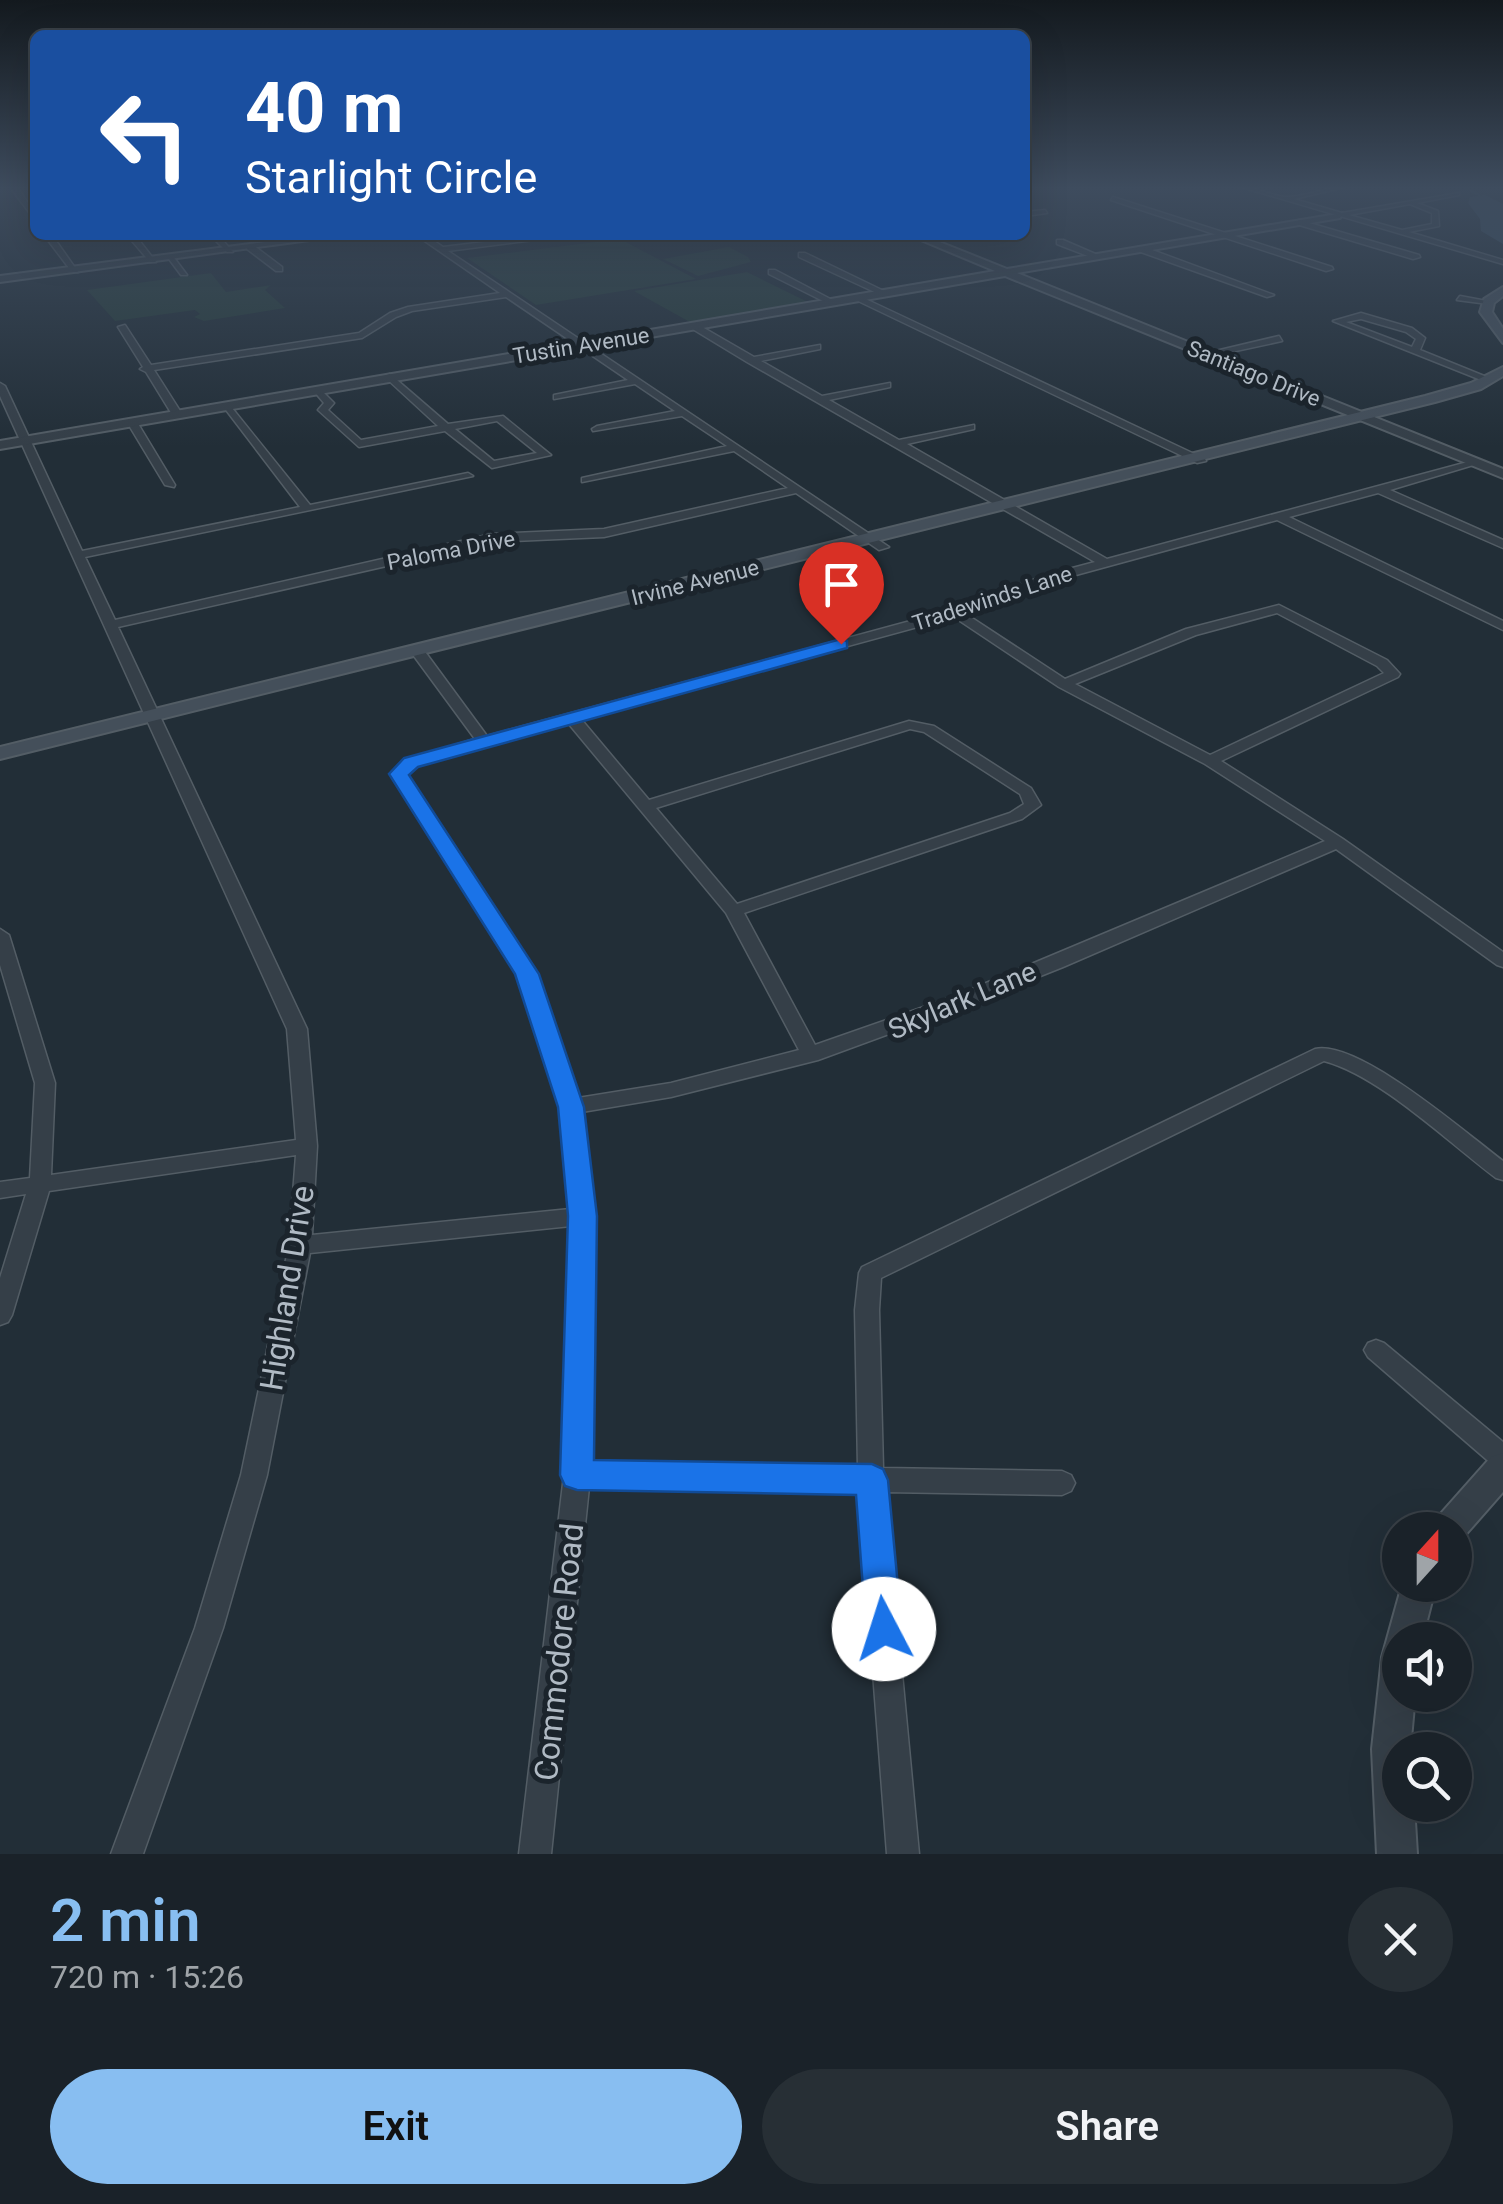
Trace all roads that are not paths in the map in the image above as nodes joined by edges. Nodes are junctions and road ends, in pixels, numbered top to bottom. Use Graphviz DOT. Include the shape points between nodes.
graph roads {
  1 [pos="49,274"];
  2 [pos="477,274"];
  3 [pos="775,274"];
  4 [pos="842,274"];
  5 [pos="997,274"];
  6 [pos="1010,274"];
  7 [pos="1210,274"];
  8 [pos="0,280"];
  9 [pos="1503,290"];
  10 [pos="884,293"];
  11 [pos="507,294"];
  12 [pos="1270,295"];
  13 [pos="857,298"];
  14 [pos="1460,298"];
  15 [pos="832,302"];
  16 [pos="1488,302"];
  17 [pos="1503,305"];
  18 [pos="1503,319"];
  19 [pos="694,326"];
  20 [pos="122,327"];
  21 [pos="1279,339"];
  22 [pos="1503,339"];
  23 [pos="581,345"];
  24 [pos="817,347"];
  25 [pos="1415,352"];
  26 [pos="1208,354"];
  27 [pos="750,360"];
  28 [pos="146,369"];
  29 [pos="1503,371"];
  30 [pos="390,377"];
  31 [pos="635,381"];
  32 [pos="1496,383"];
  33 [pos="888,385"];
  34 [pos="0,386"];
  35 [pos="318,390"];
  36 [pos="556,397"];
  37 [pos="820,399"];
  38 [pos="228,406"];
  39 [pos="682,413"];
  40 [pos="176,414"];
  41 [pos="1366,418"];
  42 [pos="132,422"];
  43 [pos="446,427"];
  44 [pos="970,427"];
  45 [pos="598,429"];
  46 [pos="26,440"];
  47 [pos="898,444"];
  48 [pos="0,445"];
  49 [pos="733,448"];
  50 [pos="1197,459"];
  51 [pos="1474,463"];
  52 [pos="1503,474"];
  53 [pos="468,476"];
  54 [pos="586,480"];
  55 [pos="170,484"];
  56 [pos="1378,488"];
  57 [pos="794,490"];
  58 [pos="1010,507"];
  59 [pos="308,509"];
  60 [pos="1280,517"];
  61 [pos="876,543"];
  62 [pos="1503,544"];
  63 [pos="78,555"];
  64 [pos="1106,563"];
  65 [pos="956,613"];
  66 [pos="110,624"];
  67 [pos="1503,626"];
  68 [pos="421,658"];
  69 [pos="1064,684"];
  70 [pos="572,718"];
  71 [pos="154,723"];
  72 [pos="484,741"];
  73 [pos="0,753"];
  74 [pos="1210,761"];
  75 [pos="0,769"];
  76 [pos="399,774"];
  77 [pos="645,806"];
  78 [pos="1336,842"];
  79 [pos="734,910"];
  80 [pos="0,934"];
  81 [pos="1503,961"];
  82 [pos="8,996"];
  83 [pos="811,1055"];
  84 [pos="571,1107"];
  85 [pos="307,1146"];
  86 [pos="1503,1172"];
  87 [pos="40,1185"];
  88 [pos="0,1190"];
  89 [pos="582,1216"];
  90 [pos="300,1245"];
  91 [pos="0,1315"];
  92 [pos="1376,1350"];
  93 [pos="1503,1458"];
  94 [pos="1503,1468"];
  95 [pos="577,1475"];
  96 [pos="872,1480"];
  97 [pos="1062,1483"];
  98 [pos="1464,1512"];
  99 [pos="1394,1712"];
  100 [pos="126,1854"];
  101 [pos="535,1854"];
  102 [pos="903,1854"];
  103 [pos="1396,1854"];
  1 -- 8 [label="street"];
  2 -- 11 [label="street"];
  3 -- 15 [label="street"];
  4 -- 10 [label="street"];
  5 -- 10 [label="street, Tustin Avenue"];
  6 -- 26 [label="street, Santiago Drive"];
  7 -- 12 [label="street"];
  9 -- 16 [label="main road"];
  10 -- 13 [label="street, Tustin Avenue"];
  11 -- 23 [label="street"];
  11 -- 28 [label="street" via="412,309 362,335"];
  13 -- 15 [label="street, Tustin Avenue"];
  13 -- 50 [label="street"];
  14 -- 16 [label="street"];
  15 -- 19 [label="street, Tustin Avenue"];
  16 -- 22 [label="main road" via="1488,318"];
  17 -- 18 [label="main road"];
  19 -- 23 [label="street, Tustin Avenue"];
  19 -- 27 [label="street"];
  20 -- 28 [label="street"];
  21 -- 26 [label="street"];
  23 -- 30 [label="street, Tustin Avenue"];
  23 -- 31 [label="street"];
  24 -- 27 [label="street"];
  25 -- 25 [label="street" via="1422,338 1409,330 1371,317 1337,321"];
  25 -- 32 [label="street"];
  26 -- 41 [label="street, Santiago Drive"];
  27 -- 37 [label="street"];
  28 -- 40 [label="street"];
  29 -- 32 [label="main road, Irvine Avenue"];
  30 -- 35 [label="street, Tustin Avenue"];
  30 -- 43 [label="street"];
  31 -- 36 [label="street"];
  31 -- 39 [label="street"];
  32 -- 41 [label="main road, Irvine Avenue"];
  32 -- 41 [label="main road, Irvine Avenue" via="1458,400"];
  33 -- 37 [label="street"];
  34 -- 46 [label="street, Highland Drive"];
  35 -- 38 [label="street, Tustin Avenue"];
  35 -- 43 [label="street" via="329,403 324,410 359,444"];
  37 -- 47 [label="street"];
  38 -- 40 [label="street, Tustin Avenue"];
  38 -- 59 [label="street"];
  39 -- 45 [label="street"];
  39 -- 49 [label="street"];
  40 -- 42 [label="street, Tustin Avenue"];
  41 -- 50 [label="main road, Irvine Avenue"];
  41 -- 51 [label="street, Santiago Drive"];
  42 -- 46 [label="street, Tustin Avenue"];
  42 -- 55 [label="street"];
  43 -- 43 [label="street" via="492,465 546,454 502,419"];
  44 -- 47 [label="street"];
  46 -- 48 [label="street, Tustin Avenue"];
  46 -- 63 [label="street, Highland Drive"];
  47 -- 58 [label="street"];
  49 -- 54 [label="street"];
  49 -- 57 [label="street"];
  50 -- 58 [label="main road, Irvine Avenue"];
  51 -- 52 [label="street, Santiago Drive"];
  51 -- 56 [label="street, Tradewinds Lane"];
  53 -- 59 [label="street"];
  56 -- 60 [label="street, Tradewinds Lane"];
  56 -- 62 [label="street"];
  57 -- 61 [label="street"];
  57 -- 66 [label="street, Paloma Drive" via="604,533 492,538"];
  58 -- 61 [label="main road, Irvine Avenue"];
  58 -- 64 [label="street"];
  59 -- 63 [label="street"];
  60 -- 64 [label="street, Tradewinds Lane"];
  60 -- 67 [label="street"];
  61 -- 68 [label="main road, Irvine Avenue"];
  63 -- 66 [label="street, Highland Drive"];
  64 -- 65 [label="street, Tradewinds Lane"];
  65 -- 69 [label="street"];
  65 -- 70 [label="street, Tradewinds Lane"];
  66 -- 71 [label="street, Highland Drive"];
  68 -- 71 [label="main road, Irvine Avenue"];
  68 -- 72 [label="street"];
  69 -- 74 [label="street"];
  69 -- 74 [label="street" via="1191,632 1279,609 1393,674"];
  70 -- 72 [label="street, Tradewinds Lane"];
  70 -- 77 [label="street"];
  71 -- 73 [label="main road, Irvine Avenue"];
  71 -- 75 [label="main road, Irvine Avenue"];
  71 -- 85 [label="street, Highland Drive" via="297,1029"];
  72 -- 76 [label="street, Tradewinds Lane" via="411,762"];
  74 -- 78 [label="street"];
  76 -- 84 [label="street, Commodore Road" via="527,974"];
  77 -- 79 [label="street"];
  77 -- 79 [label="street" via="900,725 918,725 1026,791 1034,805"];
  78 -- 81 [label="street"];
  78 -- 83 [label="street, Skylark Lane" via="872,1037"];
  79 -- 83 [label="street"];
  80 -- 82 [label="street"];
  82 -- 87 [label="street" via="45,1083"];
  83 -- 84 [label="street, Skylark Lane" via="658,1096"];
  84 -- 89 [label="street, Commodore Road"];
  85 -- 87 [label="street"];
  85 -- 90 [label="street, Highland Drive"];
  86 -- 96 [label="street" via="1370,1075 1334,1055 1304,1060 875,1270 868,1278 867,1310"];
  87 -- 88 [label="street"];
  87 -- 91 [label="street"];
  89 -- 90 [label="street"];
  89 -- 95 [label="street, Commodore Road"];
  90 -- 100 [label="street, Highland Drive" via="254,1475 209,1628"];
  92 -- 93 [label="street"];
  94 -- 98 [label="street"];
  95 -- 96 [label="street"];
  95 -- 101 [label="street, Commodore Road"];
  96 -- 97 [label="street"];
  96 -- 102 [label="street"];
  99 -- 103 [label="street"];
}
